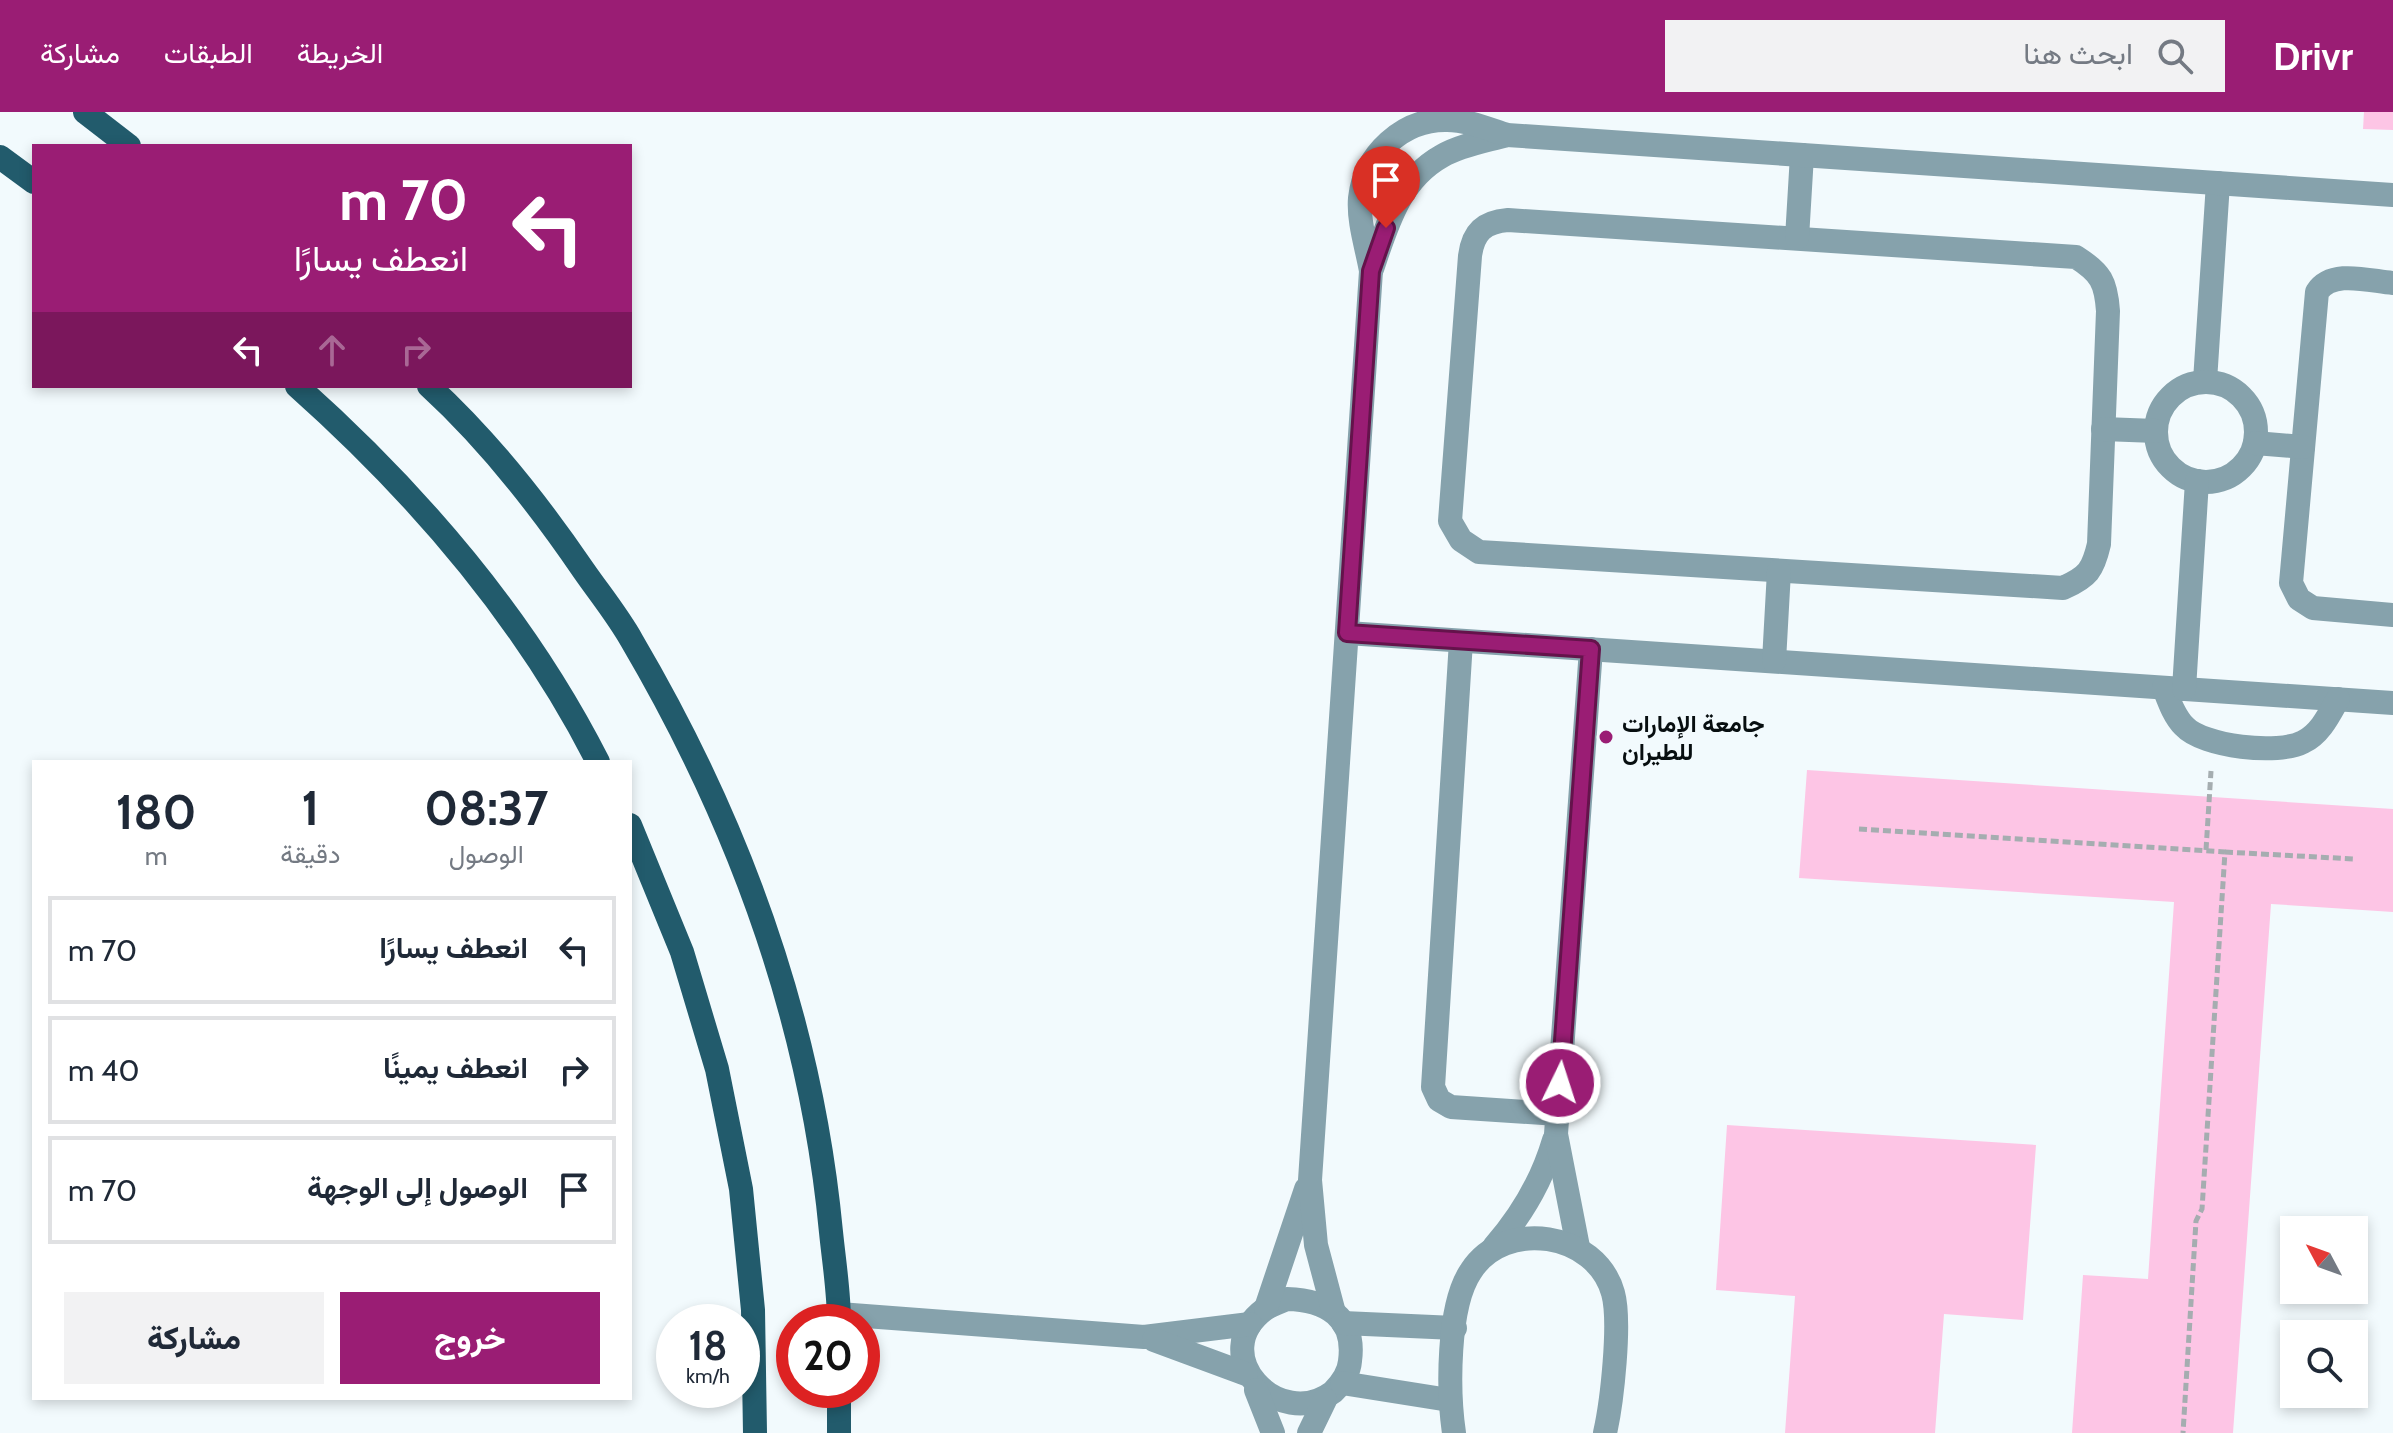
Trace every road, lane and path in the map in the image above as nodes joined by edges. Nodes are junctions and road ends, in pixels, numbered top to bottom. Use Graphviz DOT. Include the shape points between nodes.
graph roads {
  1 [pos="85,112"];
  2 [pos="1507,135"];
  3 [pos="126,144"];
  4 [pos="1802,155"];
  5 [pos="0,157"];
  6 [pos="32,181"];
  7 [pos="2218,183"];
  8 [pos="2393,195"];
  9 [pos="1797,238"];
  10 [pos="1371,271"];
  11 [pos="2393,283"];
  12 [pos="2205,381"];
  13 [pos="299,388"];
  14 [pos="431,388"];
  15 [pos="2103,429"];
  16 [pos="2156,431"];
  17 [pos="2255,443"];
  18 [pos="2303,447"];
  19 [pos="2197,481"];
  20 [pos="1779,571"];
  21 [pos="2393,615"];
  22 [pos="1347,633"];
  23 [pos="1461,641"];
  24 [pos="1591,649"];
  25 [pos="1774,661"];
  26 [pos="2174,688"];
  27 [pos="2338,699"];
  28 [pos="2393,703"];
  29 [pos="2213,743"];
  30 [pos="597,760"];
  31 [pos="1859,829"];
  32 [pos="632,830"];
  33 [pos="2206,850"];
  34 [pos="2225,852"];
  35 [pos="2354,859"];
  36 [pos="1557,1124"];
  37 [pos="1310,1180"];
  38 [pos="1578,1247"];
  39 [pos="1492,1249"];
  40 [pos="838,1304"];
  41 [pos="1258,1316"];
  42 [pos="1338,1316"];
  43 [pos="880,1321"];
  44 [pos="1455,1328"];
  45 [pos="1144,1337"];
  46 [pos="1251,1382"];
  47 [pos="1334,1392"];
  48 [pos="1449,1400"];
  49 [pos="839,1408"];
  50 [pos="755,1433"];
  51 [pos="839,1433"];
  52 [pos="1273,1433"];
  53 [pos="1309,1433"];
  54 [pos="1454,1433"];
  55 [pos="1605,1433"];
  56 [pos="2183,1433"];
  1 -- 3 [label="main road"];
  2 -- 4 [label="lane"];
  2 -- 10 [label="lane" via="1443,155 1417,174 1397,200"];
  2 -- 10 [label="lane" via="1449,120 1423,122 1398,133 1379,151 1365,174 1360,200"];
  4 -- 7 [label="lane"];
  4 -- 9 [label="lane"];
  5 -- 6 [label="main road"];
  7 -- 8 [label="lane"];
  7 -- 12 [label="lane"];
  9 -- 15 [label="lane" via="2076,257 2095,269 2106,289"];
  9 -- 20 [label="lane" via="1508,220 1480,229 1470,256 1450,510 1461,540 1479,552"];
  10 -- 22 [label="lane"];
  11 -- 18 [label="lane" via="2332,278 2317,292"];
  12 -- 16 [label="lane" via="2171,396"];
  12 -- 17 [label="lane" via="2227,386 2245,400 2255,421"];
  13 -- 30 [label="main road" via="359,441 442,531 517,628"];
  14 -- 40 [label="main road" via="549,521 631,638 699,763 755,895 797,1031 825,1172"];
  15 -- 16 [label="lane"];
  15 -- 20 [label="lane" via="2099,544 2095,564 2082,580 2063,588"];
  16 -- 19 [label="lane" via="2167,464"];
  17 -- 18 [label="lane"];
  17 -- 19 [label="lane" via="2233,473 2216,481"];
  18 -- 21 [label="lane" via="2291,583 2299,599 2313,608"];
  19 -- 26 [label="lane"];
  20 -- 25 [label="lane"];
  22 -- 23 [label="lane"];
  22 -- 37 [label="lane"];
  23 -- 24 [label="lane"];
  23 -- 36 [label="lane" via="1433,1087 1439,1100 1451,1107"];
  24 -- 25 [label="lane"];
  24 -- 36 [label="lane"];
  25 -- 26 [label="lane"];
  26 -- 27 [label="lane"];
  26 -- 29 [label="lane" via="2184,726"];
  27 -- 28 [label="lane"];
  27 -- 29 [label="lane" via="2316,733 2289,747"];
  29 -- 33 [label="path"];
  31 -- 33 [label="path"];
  32 -- 50 [label="main road" via="682,952 717,1069 741,1189 753,1310"];
  33 -- 34 [label="path"];
  34 -- 35 [label="path"];
  34 -- 56 [label="path"];
  36 -- 38 [label="lane"];
  36 -- 39 [label="lane" via="1531,1196"];
  37 -- 41 [label="lane"];
  37 -- 42 [label="lane" via="1316,1245"];
  38 -- 39 [label="lane" via="1519,1237"];
  38 -- 55 [label="lane" via="1599,1266 1613,1291 1616,1319"];
  39 -- 44 [label="lane" via="1471,1269 1459,1294"];
  41 -- 42 [label="lane" via="1287,1299 1310,1300"];
  41 -- 45 [label="lane"];
  41 -- 46 [label="lane" via="1242,1348"];
  42 -- 44 [label="lane"];
  42 -- 47 [label="lane" via="1351,1343 1350,1364"];
  43 -- 45 [label="lane"];
  44 -- 48 [label="lane"];
  45 -- 46 [label="lane" via="1196,1353"];
  46 -- 47 [label="lane" via="1277,1404 1302,1408"];
  46 -- 52 [label="lane"];
  47 -- 48 [label="lane"];
  47 -- 53 [label="lane"];
  48 -- 54 [label="lane"];
  49 -- 51 [label="main road"];
}
